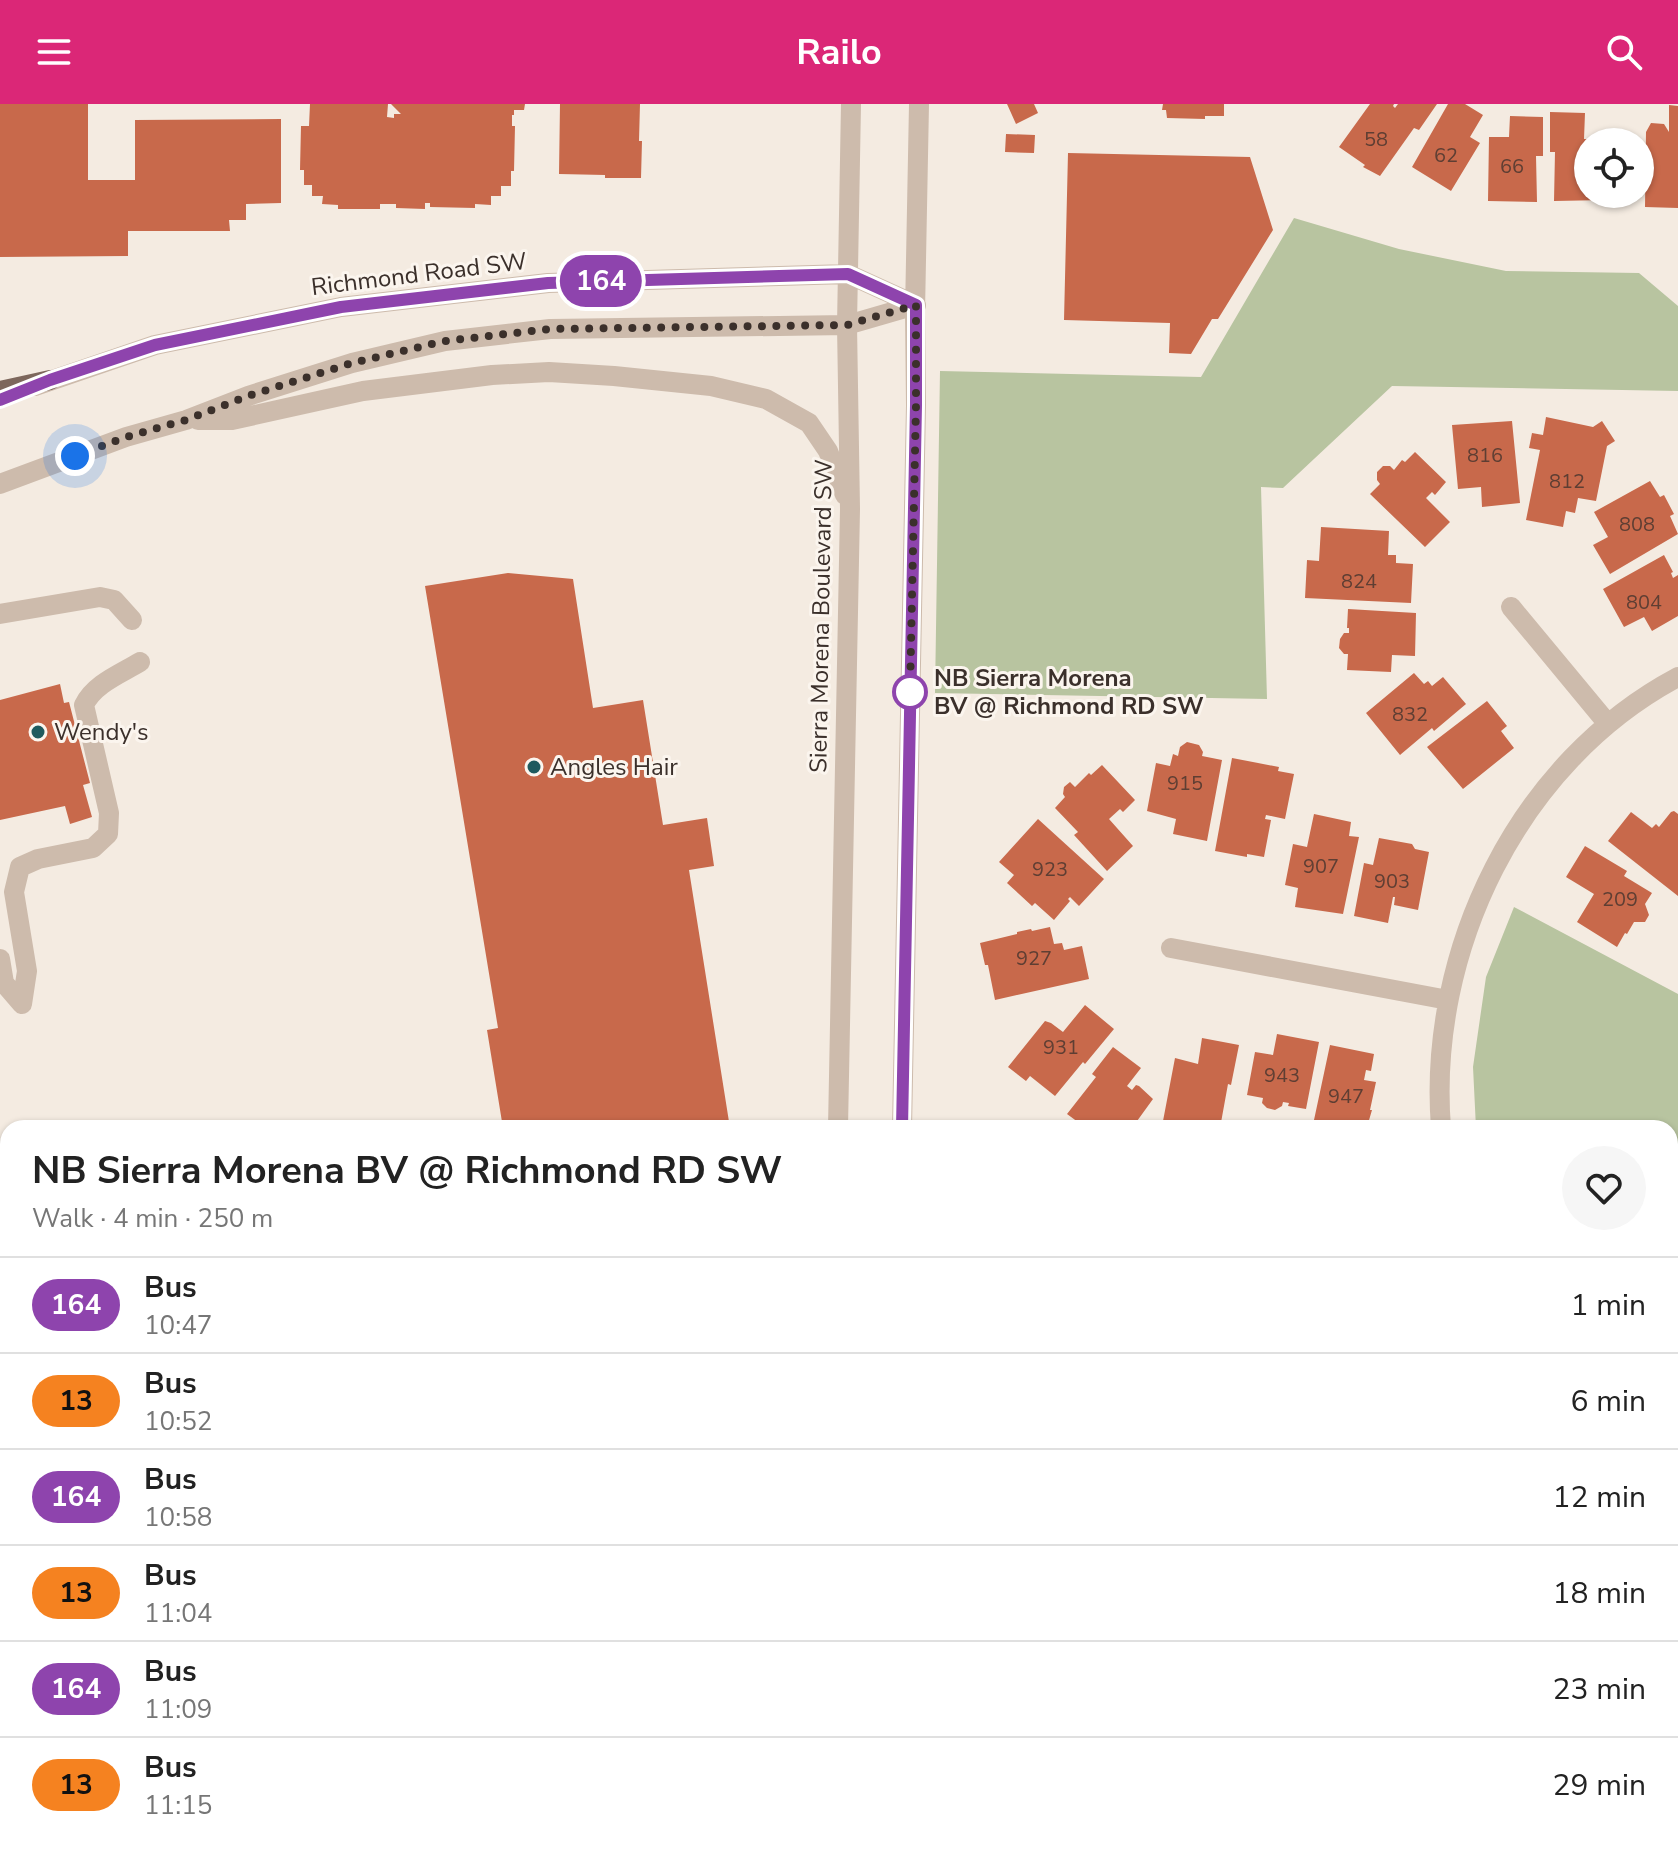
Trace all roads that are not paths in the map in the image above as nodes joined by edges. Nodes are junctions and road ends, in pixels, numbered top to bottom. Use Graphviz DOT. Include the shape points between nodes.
graph roads {
  1 [pos="851,104"];
  2 [pos="919,104"];
  3 [pos="848,274"];
  4 [pos="916,305"];
  5 [pos="847,325"];
  6 [pos="50,380"];
  7 [pos="0,391"];
  8 [pos="0,400"];
  9 [pos="186,420"];
  10 [pos="0,484"];
  11 [pos="850,509"];
  12 [pos="1511,607"];
  13 [pos="0,614"];
  14 [pos="132,620"];
  15 [pos="140,662"];
  16 [pos="1678,677"];
  17 [pos="1608,724"];
  18 [pos="1171,948"];
  19 [pos="0,959"];
  20 [pos="1448,1000"];
  21 [pos="838,1120"];
  22 [pos="902,1120"];
  23 [pos="1441,1120"];
  1 -- 3 [label="street, Sierra Morena Boulevard SW"];
  2 -- 4 [label="street"];
  3 -- 4 [label="street, Richmond Road SW"];
  3 -- 5 [label="street, Sierra Morena Boulevard SW"];
  3 -- 6 [label="street, Richmond Road SW" via="548,283 341,307 155,345"];
  4 -- 5 [label="street"];
  4 -- 22 [label="street"];
  5 -- 9 [label="street" via="550,329 445,341 352,363"];
  5 -- 11 [label="street, Sierra Morena Boulevard SW"];
  6 -- 7 [label="main road"];
  6 -- 8 [label="street, Richmond Road SW"];
  9 -- 10 [label="street"];
  9 -- 11 [label="street" via="232,420 363,391 492,375 549,372 711,386 766,399 809,423 828,451"];
  11 -- 21 [label="street, Sierra Morena Boulevard SW"];
  12 -- 17 [label="street"];
  13 -- 14 [label="street" via="100,597 114,600"];
  15 -- 19 [label="street" via="98,687 84,705 109,813 108,834 93,848 20,867 14,892 27,971 22,1004 4,983"];
  16 -- 17 [label="street"];
  17 -- 20 [label="street" via="1564,767 1517,828 1474,911"];
  18 -- 20 [label="street"];
  20 -- 23 [label="street"];
}
